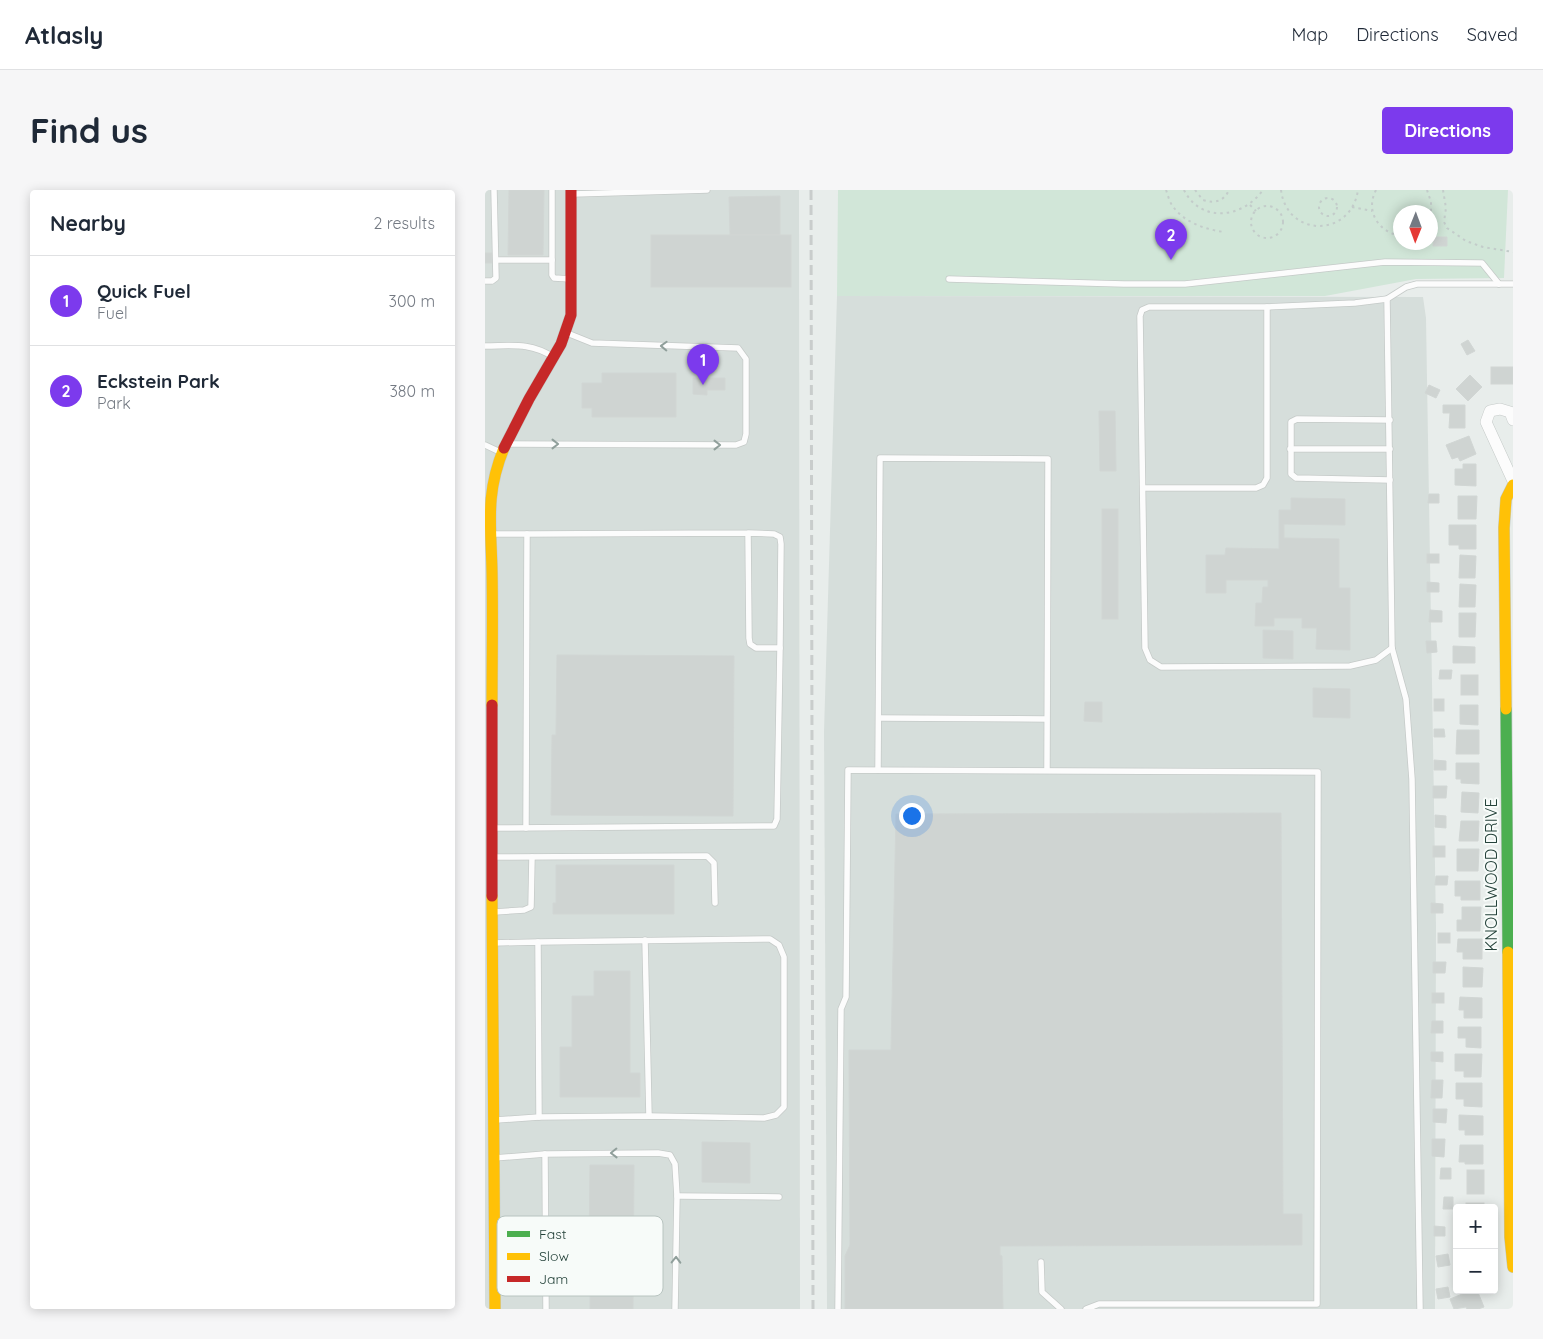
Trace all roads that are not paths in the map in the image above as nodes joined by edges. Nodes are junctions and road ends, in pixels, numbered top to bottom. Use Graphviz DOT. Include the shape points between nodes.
graph roads {
  1 [pos="494,190"];
  2 [pos="552,190"];
  3 [pos="707,190"];
  4 [pos="571,192"];
  5 [pos="496,260"];
  6 [pos="552,260"];
  7 [pos="949,279"];
  8 [pos="572,280"];
  9 [pos="485,281"];
  10 [pos="1499,284"];
  11 [pos="1513,284"];
  12 [pos="1387,299"];
  13 [pos="1267,307"];
  14 [pos="565,332"];
  15 [pos="485,346"];
  16 [pos="553,358"];
  17 [pos="1389,420"];
  18 [pos="1513,420"];
  19 [pos="485,445"];
  20 [pos="504,448"];
  21 [pos="1291,449"];
  22 [pos="1389,449"];
  23 [pos="1390,480"];
  24 [pos="1513,481"];
  25 [pos="1513,485"];
  26 [pos="1143,488"];
  27 [pos="487,509"];
  28 [pos="748,532"];
  29 [pos="489,534"];
  30 [pos="527,534"];
  31 [pos="780,648"];
  32 [pos="1392,648"];
  33 [pos="879,718"];
  34 [pos="1046,719"];
  35 [pos="878,770"];
  36 [pos="1047,770"];
  37 [pos="493,828"];
  38 [pos="527,828"];
  39 [pos="532,857"];
  40 [pos="492,858"];
  41 [pos="715,903"];
  42 [pos="492,912"];
  43 [pos="1510,917"];
  44 [pos="645,940"];
  45 [pos="537,942"];
  46 [pos="492,943"];
  47 [pos="649,1116"];
  48 [pos="539,1117"];
  49 [pos="494,1120"];
  50 [pos="545,1154"];
  51 [pos="494,1158"];
  52 [pos="677,1196"];
  53 [pos="779,1196"];
  54 [pos="545,1216"];
  55 [pos="1041,1262"];
  56 [pos="1513,1267"];
  57 [pos="546,1296"];
  58 [pos="1250,1307"];
  59 [pos="495,1309"];
  60 [pos="546,1309"];
  61 [pos="675,1309"];
  62 [pos="837,1309"];
  63 [pos="1061,1309"];
  64 [pos="1086,1309"];
  65 [pos="1420,1309"];
  1 -- 5 [label="lane"];
  2 -- 6 [label="lane"];
  3 -- 4 [label="lane"];
  4 -- 8 [label="street"];
  5 -- 6 [label="lane"];
  5 -- 9 [label="lane" via="495,280"];
  6 -- 8 [label="lane" via="554,278"];
  7 -- 10 [label="lane" via="1185,284 1385,262 1482,264"];
  8 -- 14 [label="street" via="571,314"];
  10 -- 11 [label="lane"];
  10 -- 12 [label="lane" via="1417,284"];
  12 -- 13 [label="lane"];
  12 -- 17 [label="lane"];
  13 -- 26 [label="lane" via="1267,478 1263,485 1256,488"];
  13 -- 26 [label="lane" via="1149,307 1142,310"];
  14 -- 16 [label="street"];
  20 -- 14 [label="lane, one-way" via="736,445 743,442 746,434 746,359 738,348 592,343"];
  15 -- 16 [label="lane" via="530,346"];
  16 -- 20 [label="street"];
  17 -- 21 [label="lane" via="1297,419 1291,422"];
  17 -- 22 [label="lane"];
  18 -- 24 [label="street" via="1510,412 1500,409 1490,410 1486,422"];
  19 -- 20 [label="lane"];
  20 -- 27 [label="street" via="490,488"];
  21 -- 22 [label="lane"];
  21 -- 23 [label="lane" via="1291,474 1302,480"];
  22 -- 23 [label="lane"];
  23 -- 32 [label="lane"];
  25 -- 43 [label="street, KNOLLWOOD DRIVE" via="1506,500 1504,528"];
  26 -- 32 [label="lane" via="1145,648 1150,660 1161,666 1351,666 1376,660"];
  27 -- 29 [label="street"];
  28 -- 30 [label="lane"];
  28 -- 31 [label="lane" via="750,644 756,648"];
  28 -- 31 [label="lane" via="780,537"];
  29 -- 30 [label="lane"];
  29 -- 37 [label="street" via="492,570"];
  30 -- 38 [label="lane"];
  31 -- 38 [label="lane" via="777,819 774,826"];
  32 -- 65 [label="lane" via="1406,699 1412,779"];
  33 -- 34 [label="lane"];
  33 -- 34 [label="lane" via="880,458 1048,459"];
  33 -- 35 [label="lane"];
  34 -- 36 [label="lane"];
  35 -- 36 [label="lane"];
  35 -- 62 [label="lane" via="848,770 846,997 841,1008"];
  36 -- 58 [label="lane" via="1318,772 1317,1304"];
  37 -- 38 [label="lane"];
  37 -- 40 [label="street"];
  39 -- 40 [label="lane"];
  39 -- 41 [label="lane" via="707,856 714,863"];
  39 -- 42 [label="lane" via="531,907"];
  40 -- 42 [label="street"];
  42 -- 46 [label="street"];
  43 -- 56 [label="street, KNOLLWOOD DRIVE" via="1510,1237"];
  44 -- 45 [label="lane"];
  44 -- 47 [label="lane"];
  44 -- 47 [label="lane" via="770,938 779,945 784,957 784,1106 776,1115 764,1118"];
  45 -- 46 [label="lane"];
  45 -- 48 [label="lane"];
  46 -- 49 [label="street"];
  47 -- 48 [label="lane"];
  48 -- 49 [label="lane"];
  49 -- 51 [label="street"];
  50 -- 51 [label="lane"];
  52 -- 50 [label="lane, one-way" via="675,1164 670,1155"];
  50 -- 54 [label="lane"];
  51 -- 59 [label="street"];
  52 -- 53 [label="lane"];
  61 -- 52 [label="lane, one-way"];
  55 -- 63 [label="lane" via="1042,1292"];
  57 -- 60 [label="lane"];
  58 -- 64 [label="lane" via="1099,1304"];
}
